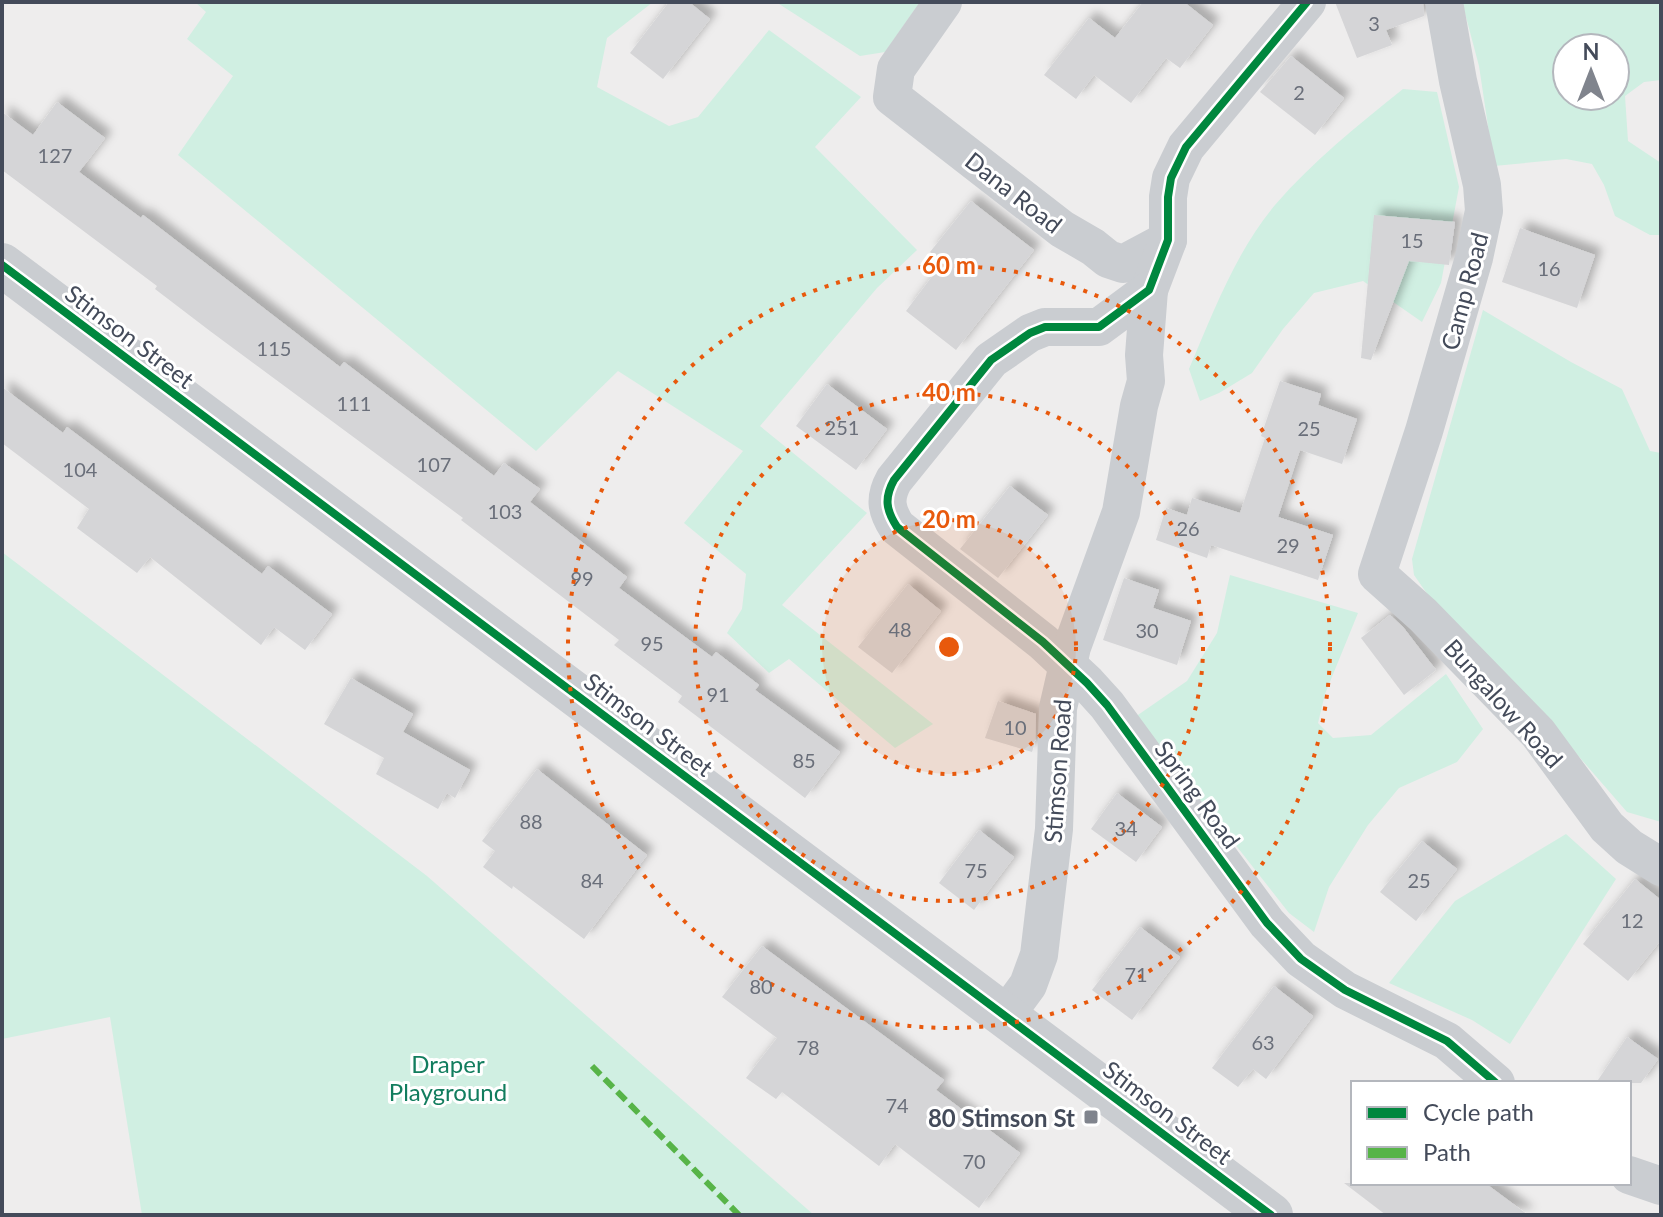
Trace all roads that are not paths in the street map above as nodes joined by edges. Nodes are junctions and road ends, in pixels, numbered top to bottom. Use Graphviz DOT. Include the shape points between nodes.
graph roads {
  1 [pos="943,2"];
  2 [pos="1307,2"];
  3 [pos="1444,2"];
  4 [pos="1168,240"];
  5 [pos="2,265"];
  6 [pos="1149,290"];
  7 [pos="1377,574"];
  8 [pos="1067,664"];
  9 [pos="1661,867"];
  10 [pos="1006,1015"];
  11 [pos="1494,1081"];
  12 [pos="1631,1176"];
  13 [pos="1661,1186"];
  14 [pos="1271,1215"];
  1 -- 4 [label="street, Dana Road" via="896,69 892,97 1108,259 1123,264"];
  2 -- 4 [label="street" via="1177,161 1168,197"];
  3 -- 7 [label="street, Camp Road" via="1484,211 1424,431"];
  4 -- 6 [label="street, Stimson Road"];
  5 -- 10 [label="street, Stimson Street"];
  6 -- 8 [label="street, Stimson Road" via="1146,381 1121,512"];
  6 -- 8 [label="street, Spring Road" via="1099,327 1045,327 991,360 888,491 886,503 897,527"];
  7 -- 9 [label="street, Bungalow Road" via="1538,733 1607,827"];
  8 -- 10 [label="street, Stimson Road" via="1058,708 1054,829 1039,955 1028,985"];
  8 -- 11 [label="street, Spring Road" via="1107,705 1292,950 1345,990 1447,1041"];
  10 -- 14 [label="street, Stimson Street"];
  12 -- 13 [label="street"];
}
